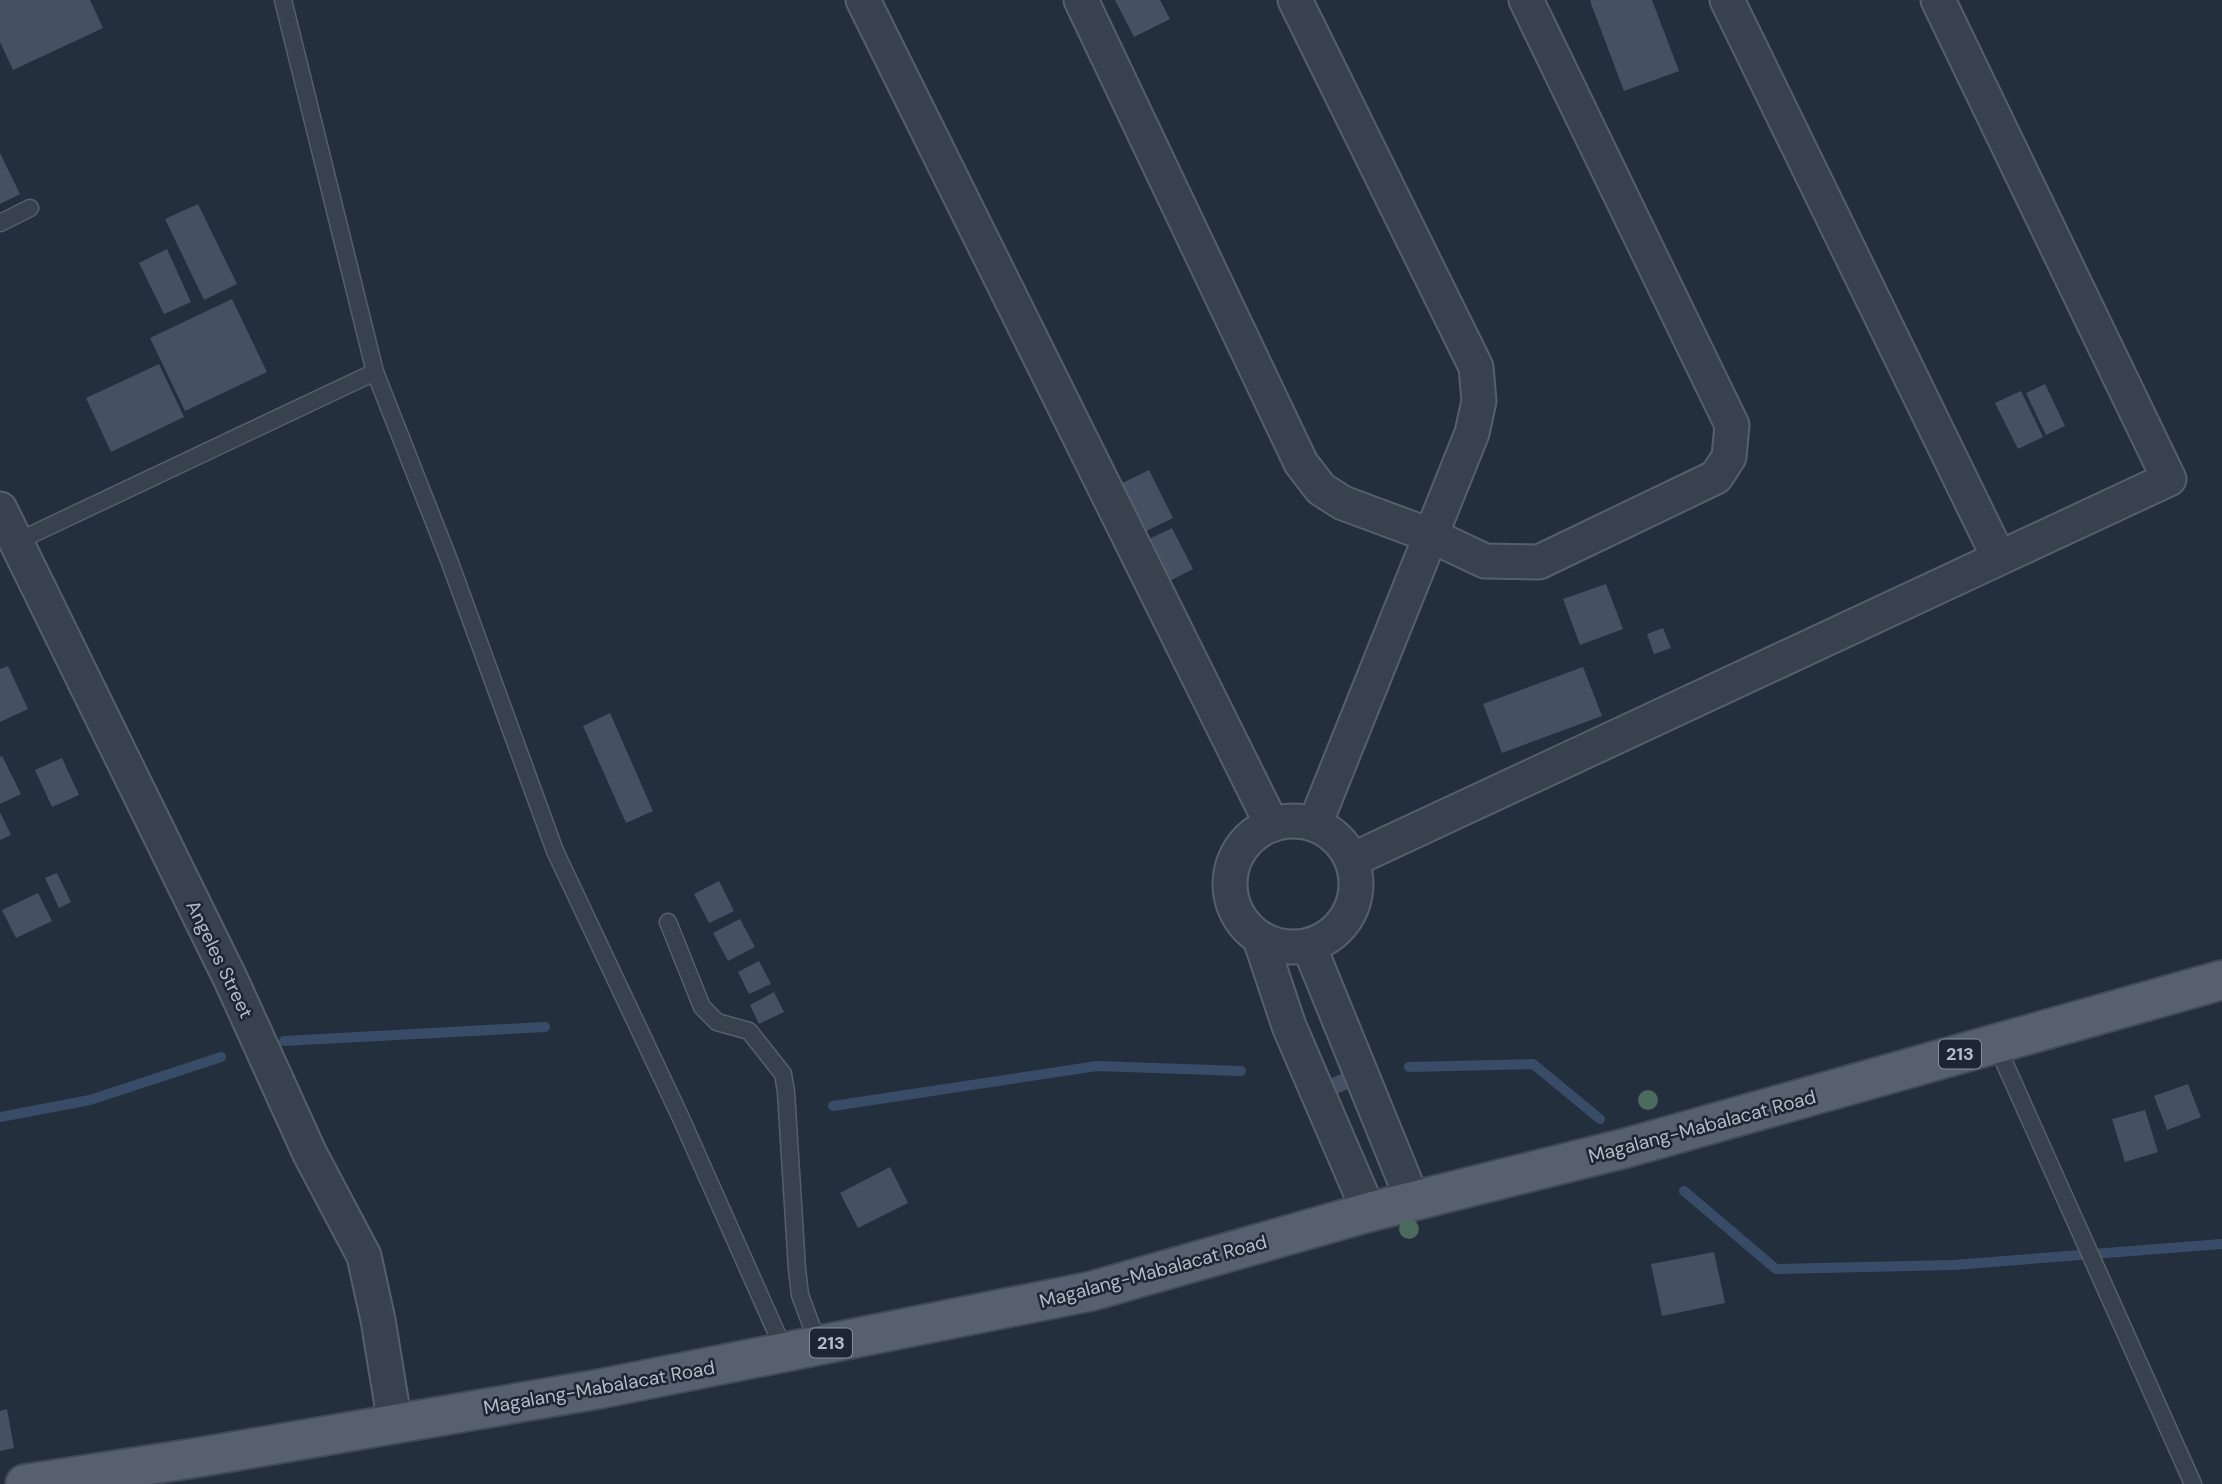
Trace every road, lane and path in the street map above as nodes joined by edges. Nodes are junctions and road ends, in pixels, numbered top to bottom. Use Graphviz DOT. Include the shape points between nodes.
graph roads {
  1 [pos="283,0"];
  2 [pos="863,0"];
  3 [pos="1081,0"];
  4 [pos="1295,0"];
  5 [pos="1526,0"];
  6 [pos="1727,0"];
  7 [pos="1938,0"];
  8 [pos="30,208"];
  9 [pos="0,223"];
  10 [pos="376,372"];
  11 [pos="0,509"];
  12 [pos="1432,536"];
  13 [pos="16,542"];
  14 [pos="1999,558"];
  15 [pos="1315,824"];
  16 [pos="1272,825"];
  17 [pos="1352,860"];
  18 [pos="668,922"];
  19 [pos="1260,939"];
  20 [pos="1309,946"];
  21 [pos="2222,980"];
  22 [pos="1996,1044"];
  23 [pos="1396,1159"];
  24 [pos="1353,1174"];
  25 [pos="1413,1201"];
  26 [pos="1369,1212"];
  27 [pos="802,1349"];
  28 [pos="395,1424"];
  29 [pos="24,1484"];
  30 [pos="2193,1484"];
  1 -- 10 [label="lane"];
  2 -- 16 [label="street"];
  3 -- 12 [label="street" via="1301,463 1321,489 1343,503"];
  4 -- 12 [label="street" via="1476,367 1479,401 1472,433"];
  5 -- 12 [label="street" via="1732,425 1729,457 1716,477 1539,562 1485,561"];
  6 -- 14 [label="street"];
  7 -- 14 [label="street" via="2169,479"];
  8 -- 9 [label="lane"];
  10 -- 13 [label="lane"];
  10 -- 27 [label="lane" via="555,851 680,1116"];
  11 -- 13 [label="street, Angeles Street"];
  12 -- 15 [label="street"];
  13 -- 28 [label="street, Angeles Street" via="231,980 310,1154 365,1256"];
  14 -- 17 [label="street"];
  15 -- 16 [label="street" via="1293,821"];
  15 -- 17 [label="street" via="1343,845"];
  16 -- 19 [label="street" via="1254,834 1240,849 1232,868 1234,908 1244,926"];
  17 -- 20 [label="street" via="1358,881 1355,903 1345,922 1329,937"];
  18 -- 27 [label="lane" via="702,1007 717,1022 749,1031 783,1074"];
  19 -- 20 [label="street" via="1276,946"];
  19 -- 24 [label="street" via="1289,1026"];
  20 -- 23 [label="street"];
  21 -- 22 [label="main road, Magalang-Mabalacat Road / 213"];
  22 -- 25 [label="main road, Magalang-Mabalacat Road / 213" via="1626,1148"];
  22 -- 30 [label="lane"];
  23 -- 24 [label="street"];
  23 -- 25 [label="street"];
  24 -- 26 [label="street"];
  25 -- 26 [label="main road, Magalang-Mabalacat Road / 213"];
  26 -- 27 [label="main road, Magalang-Mabalacat Road / 213" via="1092,1291"];
  27 -- 28 [label="main road, Magalang-Mabalacat Road / 213"];
  28 -- 29 [label="main road, Magalang-Mabalacat Road / 213"];
}
